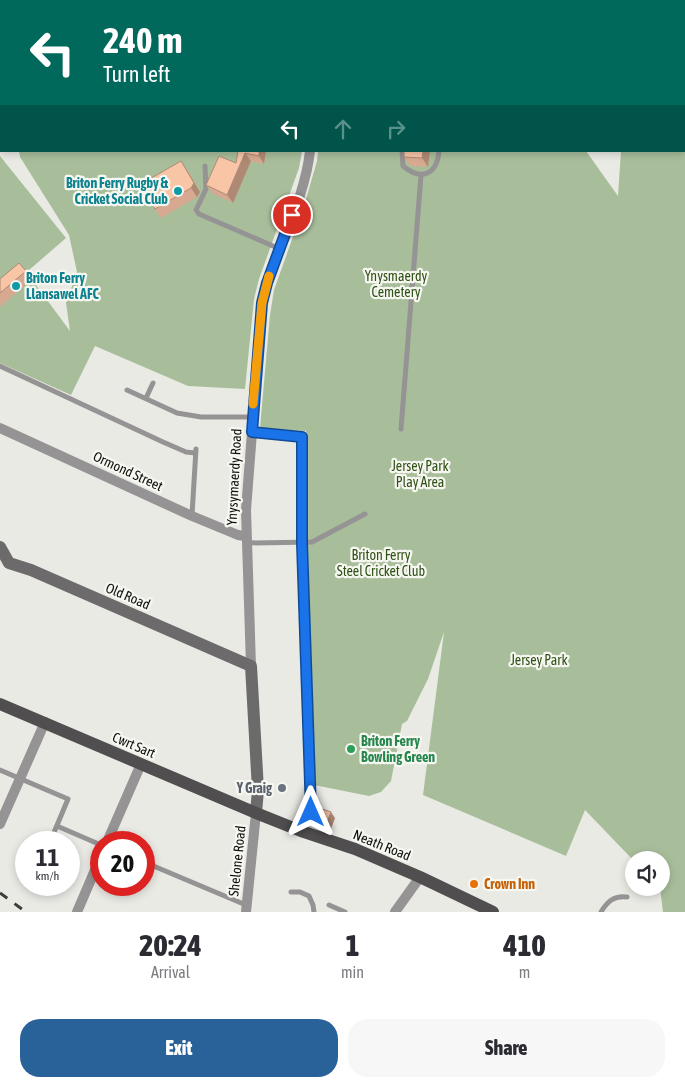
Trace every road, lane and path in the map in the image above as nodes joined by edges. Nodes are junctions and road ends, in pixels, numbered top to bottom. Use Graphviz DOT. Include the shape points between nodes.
graph roads {
  1 [pos="310,152"];
  2 [pos="402,152"];
  3 [pos="439,152"];
  4 [pos="205,166"];
  5 [pos="421,176"];
  6 [pos="280,249"];
  7 [pos="0,366"];
  8 [pos="153,383"];
  9 [pos="127,390"];
  10 [pos="146,398"];
  11 [pos="252,417"];
  12 [pos="0,428"];
  13 [pos="401,428"];
  14 [pos="252,432"];
  15 [pos="366,514"];
  16 [pos="192,516"];
  17 [pos="246,539"];
  18 [pos="302,543"];
  19 [pos="0,547"];
  20 [pos="250,666"];
  21 [pos="0,704"];
  22 [pos="45,722"];
  23 [pos="140,764"];
  24 [pos="0,770"];
  25 [pos="20,778"];
  26 [pos="256,813"];
  27 [pos="0,824"];
  28 [pos="57,826"];
  29 [pos="55,831"];
  30 [pos="112,831"];
  31 [pos="301,831"];
  32 [pos="90,840"];
  33 [pos="155,867"];
  34 [pos="420,877"];
  35 [pos="90,882"];
  36 [pos="291,892"];
  37 [pos="627,897"];
  38 [pos="329,905"];
  39 [pos="246,909"];
  40 [pos="77,912"];
  41 [pos="314,912"];
  42 [pos="344,912"];
  43 [pos="395,912"];
  44 [pos="493,912"];
  45 [pos="601,912"];
  1 -- 6 [label="street, Ynysymaerdy Road" via="299,197"];
  2 -- 5 [label="lane" via="403,166"];
  3 -- 5 [label="lane" via="432,170"];
  4 -- 6 [label="lane" via="206,189 196,210 199,214"];
  5 -- 13 [label="lane"];
  6 -- 11 [label="street, Ynysymaerdy Road" via="262,303"];
  7 -- 16 [label="lane" via="186,452 196,451"];
  8 -- 10 [label="lane"];
  9 -- 10 [label="lane"];
  10 -- 11 [label="lane" via="177,413 201,417"];
  11 -- 14 [label="street, Ynysymaerdy Road"];
  12 -- 16 [label="street, Ormond Street"];
  14 -- 17 [label="street, Ynysymaerdy Road"];
  14 -- 18 [label="lane" via="302,437"];
  15 -- 18 [label="lane, Ormond Street" via="312,542"];
  16 -- 17 [label="street, Ormond Street"];
  17 -- 18 [label="lane, Ormond Street"];
  17 -- 20 [label="street, Ynysymaerdy Road"];
  18 -- 31 [label="lane" via="311,812"];
  19 -- 20 [label="street, Old Road" via="9,563"];
  20 -- 26 [label="street, Ynysymaerdy Road" via="258,790"];
  21 -- 22 [label="main road, Cwrt Sart"];
  22 -- 23 [label="main road, Cwrt Sart"];
  22 -- 25 [label="street"];
  23 -- 26 [label="main road, Cwrt Sart"];
  23 -- 30 [label="street"];
  24 -- 25 [label="lane"];
  25 -- 27 [label="street"];
  25 -- 28 [label="lane" via="68,799"];
  26 -- 31 [label="main road, Neath Road"];
  26 -- 39 [label="street, Shelone Road"];
  28 -- 29 [label="lane"];
  28 -- 32 [label="lane"];
  31 -- 34 [label="main road, Neath Road" via="355,849"];
  33 -- 39 [label="lane"];
  34 -- 43 [label="street"];
  34 -- 44 [label="main road, Neath Road"];
  35 -- 40 [label="street"];
  36 -- 41 [label="lane" via="309,896"];
  37 -- 45 [label="lane" via="611,900"];
  38 -- 42 [label="lane"];
}
